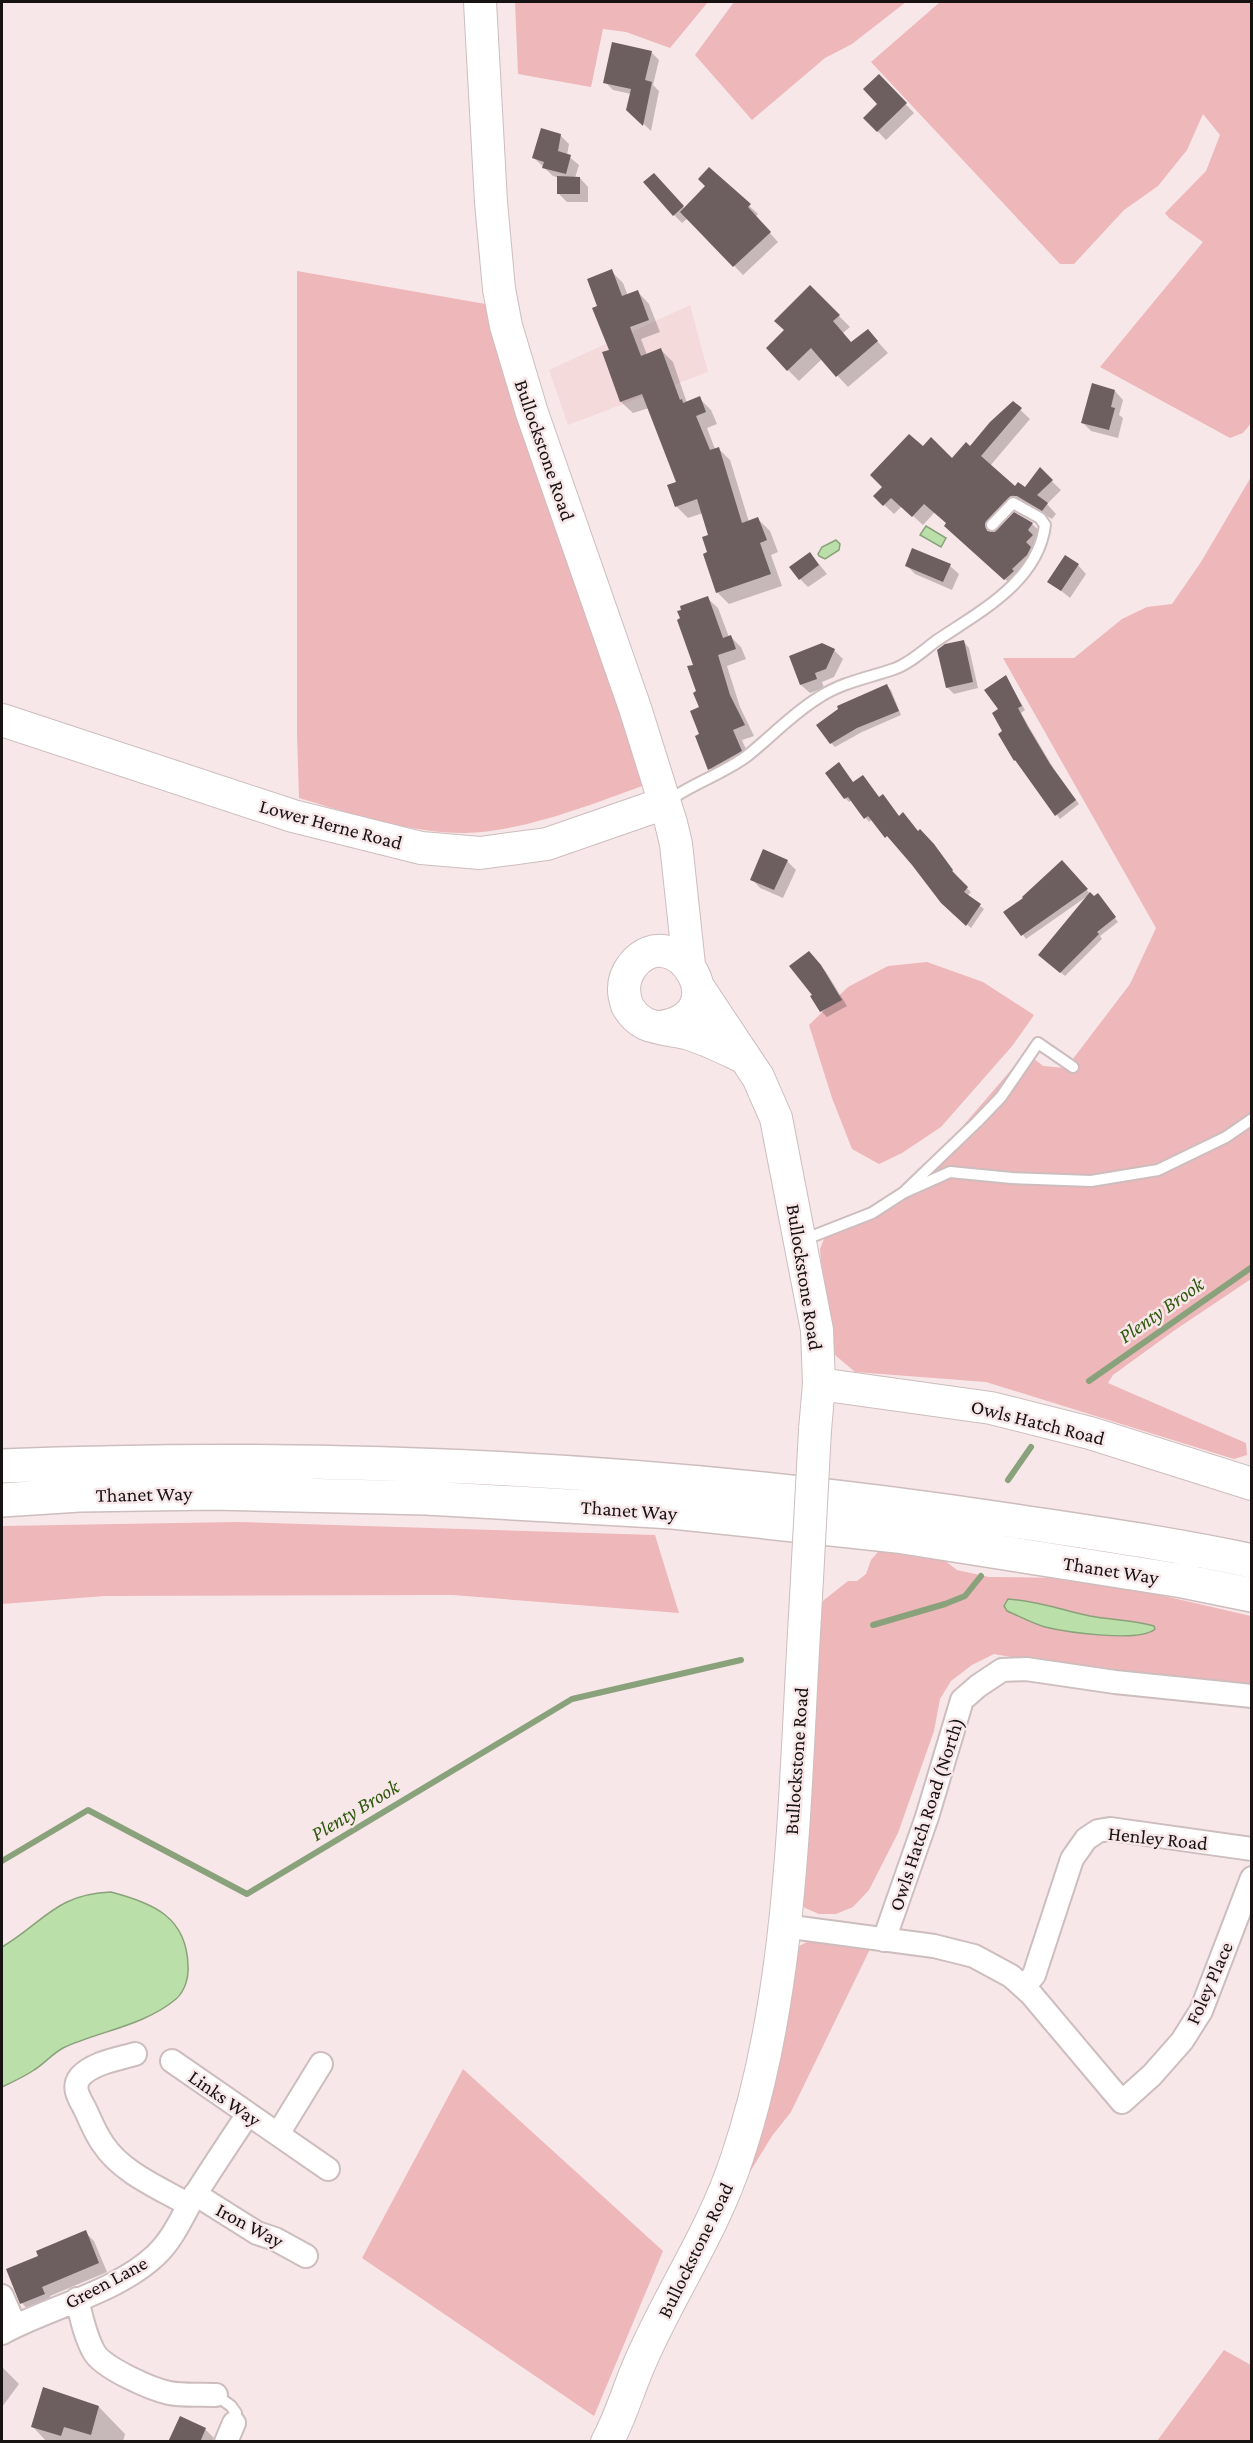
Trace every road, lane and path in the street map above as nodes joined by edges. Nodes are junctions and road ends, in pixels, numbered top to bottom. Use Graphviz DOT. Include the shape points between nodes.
graph roads {
  1 [pos="480,2"];
  2 [pos="992,525"];
  3 [pos="2,720"];
  4 [pos="665,803"];
  5 [pos="678,885"];
  6 [pos="644,956"];
  7 [pos="694,976"];
  8 [pos="660,1027"];
  9 [pos="746,1059"];
  10 [pos="1073,1067"];
  11 [pos="1251,1119"];
  12 [pos="903,1193"];
  13 [pos="801,1241"];
  14 [pos="819,1384"];
  15 [pos="2,1466"];
  16 [pos="1251,1484"];
  17 [pos="2,1500"];
  18 [pos="1251,1561"];
  19 [pos="1251,1595"];
  20 [pos="1251,1696"];
  21 [pos="1251,1849"];
  22 [pos="1251,1878"];
  23 [pos="784,1926"];
  24 [pos="884,1940"];
  25 [pos="1024,1987"];
  26 [pos="135,2054"];
  27 [pos="172,2061"];
  28 [pos="321,2064"];
  29 [pos="248,2114"];
  30 [pos="278,2134"];
  31 [pos="328,2169"];
  32 [pos="192,2200"];
  33 [pos="306,2256"];
  34 [pos="2,2296"];
  35 [pos="76,2299"];
  36 [pos="8,2330"];
  37 [pos="216,2395"];
  38 [pos="230,2432"];
  39 [pos="607,2442"];
  1 -- 4 [label="street, Bullockstone Road" via="491,202 506,326"];
  2 -- 4 [label="lane" via="1013,503 1045,525 1033,562 990,605 897,669 842,685 816,698 728,769"];
  3 -- 4 [label="street, Lower Herne Road" via="293,816 421,848 480,852 547,844"];
  4 -- 5 [label="street, Bullockstone Road" via="676,844"];
  5 -- 6 [label="street, Bullockstone Road"];
  5 -- 7 [label="street, Bullockstone Road"];
  6 -- 7 [label="street" via="656,952 679,957"];
  6 -- 8 [label="street, Bullockstone Road" via="627,973 624,997 637,1018"];
  7 -- 8 [label="street, Bullockstone Road" via="697,999 692,1010 683,1020"];
  7 -- 9 [label="street, Bullockstone Road"];
  8 -- 9 [label="street, Bullockstone Road" via="713,1043"];
  9 -- 13 [label="street, Bullockstone Road" via="776,1119"];
  10 -- 12 [label="lane" via="1038,1043 1001,1097"];
  11 -- 12 [label="lane" via="1226,1137 1158,1170 1091,1181 950,1172"];
  12 -- 13 [label="lane" via="872,1213"];
  13 -- 14 [label="street, Bullockstone Road" via="818,1330"];
  14 -- 16 [label="street, Owls Hatch Road" via="991,1408 1090,1432"];
  14 -- 23 [label="street, Bullockstone Road, bridge"];
  15 -- 18 [label="highway, Thanet Way" via="210,1461 414,1464 676,1480 899,1503 1191,1548"];
  17 -- 19 [label="highway, Thanet Way" via="213,1493 426,1498 674,1512 897,1536"];
  20 -- 24 [label="street, Owls Hatch Road (North)" via="1026,1669 1002,1671 978,1686 962,1700"];
  21 -- 25 [label="street, Henley Road" via="1110,1829 1098,1831 1086,1839 1072,1859 1034,1975"];
  22 -- 25 [label="street, Foley Place" via="1202,2011 1182,2041 1122,2102"];
  23 -- 24 [label="street"];
  23 -- 39 [label="street, Bullockstone Road" via="771,2022 757,2091 737,2158 714,2218 642,2358"];
  24 -- 25 [label="street" via="974,1956"];
  26 -- 32 [label="street, Iron Way" via="92,2068 76,2084 77,2095 102,2144 115,2159 144,2179"];
  27 -- 29 [label="street, Links Way"];
  28 -- 30 [label="street, Links Way"];
  29 -- 30 [label="street, Links Way"];
  29 -- 32 [label="street, Green Lane"];
  30 -- 31 [label="street, Links Way"];
  32 -- 33 [label="street, Iron Way"];
  32 -- 35 [label="street, Green Lane" via="173,2235 140,2268"];
  34 -- 36 [label="street"];
  35 -- 36 [label="street, Green Lane"];
  35 -- 37 [label="street" via="94,2354 110,2366 148,2387 171,2394"];
  37 -- 38 [label="lane" via="236,2413"];
}
